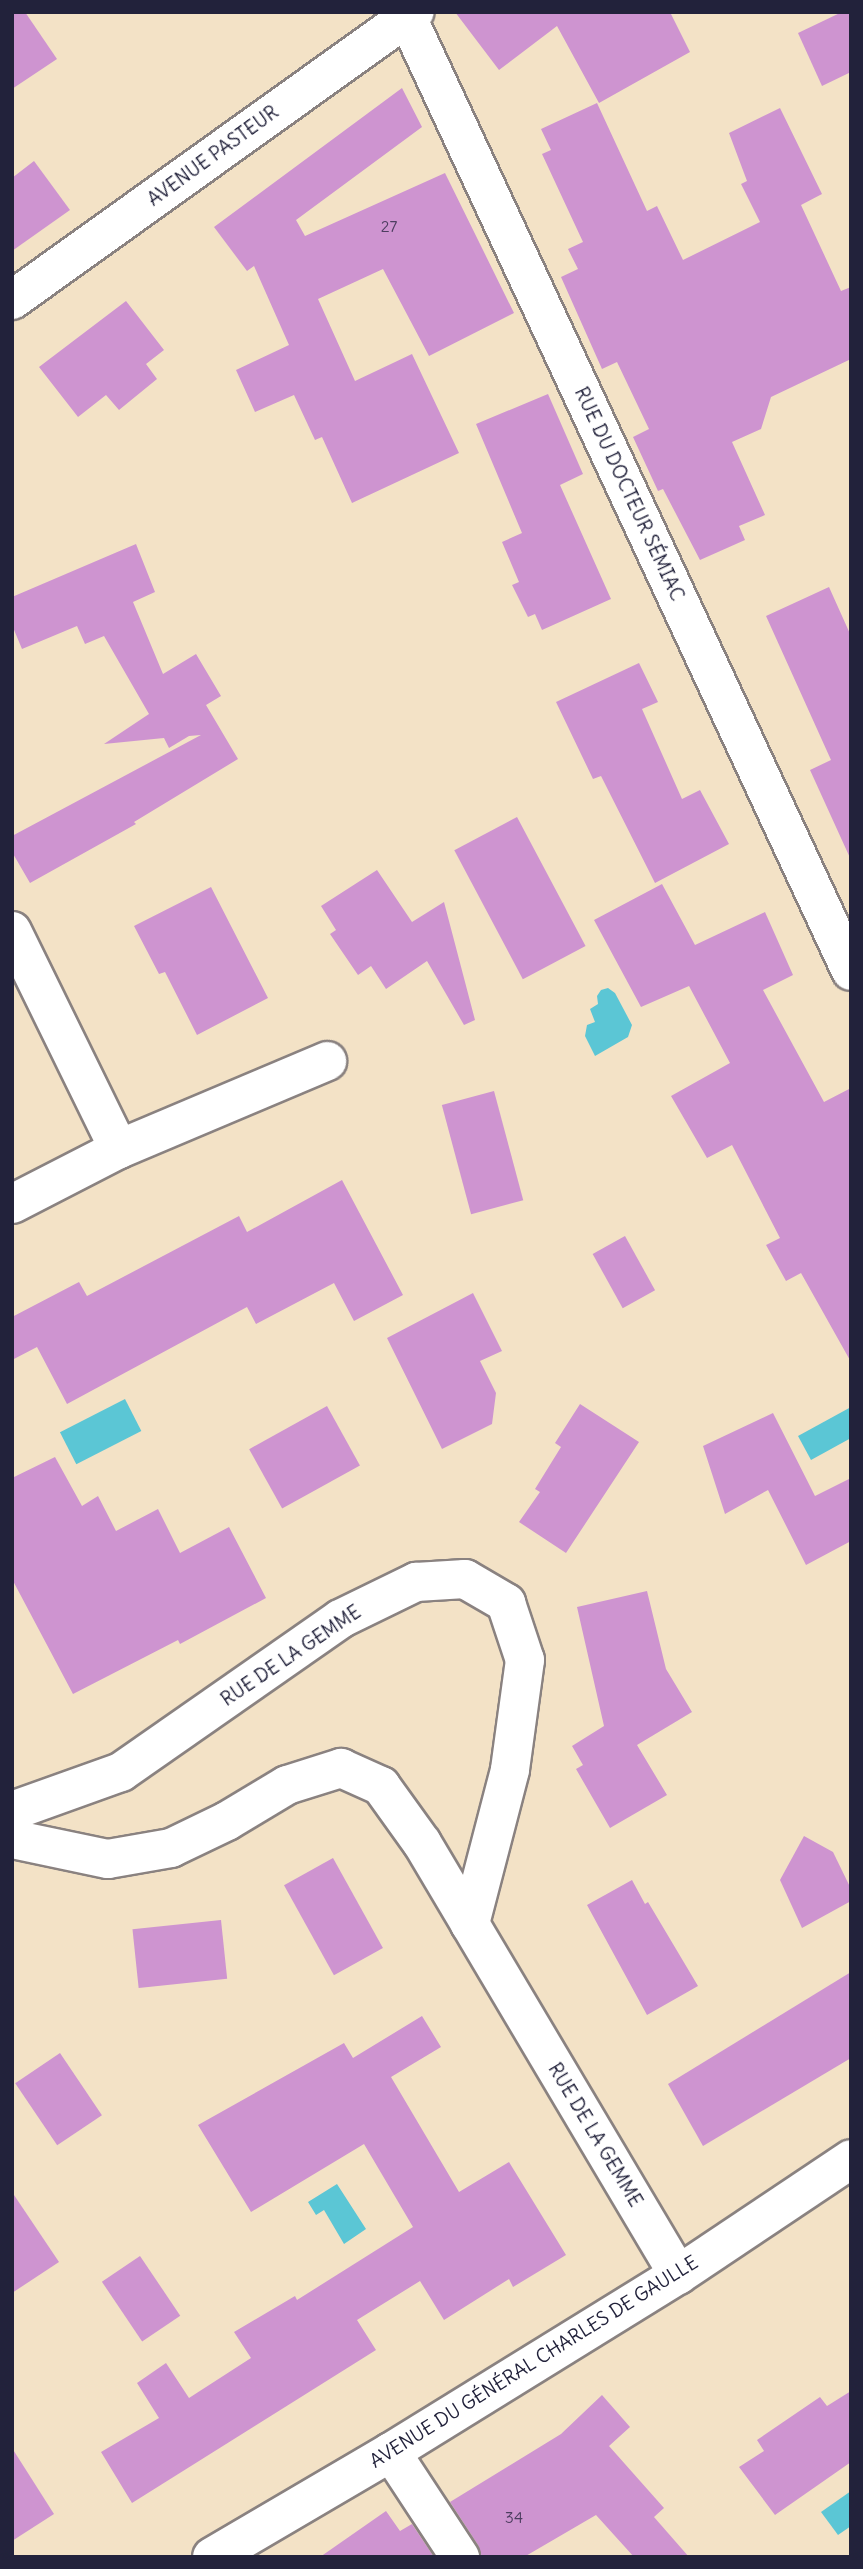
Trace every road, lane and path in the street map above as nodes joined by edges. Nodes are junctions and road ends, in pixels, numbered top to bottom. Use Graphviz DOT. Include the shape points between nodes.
graph roads {
  1 [pos="411,15"];
  2 [pos="12,300"];
  3 [pos="12,931"];
  4 [pos="851,971"];
  5 [pos="327,1061"];
  6 [pos="119,1149"];
  7 [pos="12,1204"];
  8 [pos="12,1811"];
  9 [pos="12,1839"];
  10 [pos="470,1924"];
  11 [pos="851,2159"];
  12 [pos="678,2275"];
  13 [pos="391,2452"];
  14 [pos="212,2557"];
  15 [pos="460,2557"];
  1 -- 2 [label="street, AVENUE PASTEUR"];
  1 -- 4 [label="street, RUE DU DOCTEUR SÉMIAC"];
  3 -- 6 [label="street"];
  5 -- 6 [label="street"];
  6 -- 7 [label="street"];
  8 -- 10 [label="street, RUE DE LA GEMME" via="121,1772 340,1619 416,1582 465,1579 506,1603 525,1660 510,1770"];
  9 -- 10 [label="street, RUE DE LA GEMME" via="108,1859 171,1848 287,1784 341,1768 380,1786 422,1843"];
  10 -- 12 [label="street, RUE DE LA GEMME"];
  11 -- 12 [label="street, AVENUE DU GÉNÉRAL CHARLES DE GAULLE"];
  12 -- 13 [label="street, AVENUE DU GÉNÉRAL CHARLES DE GAULLE"];
  13 -- 14 [label="street, AVENUE DU GÉNÉRAL CHARLES DE GAULLE"];
  13 -- 15 [label="street"];
}
